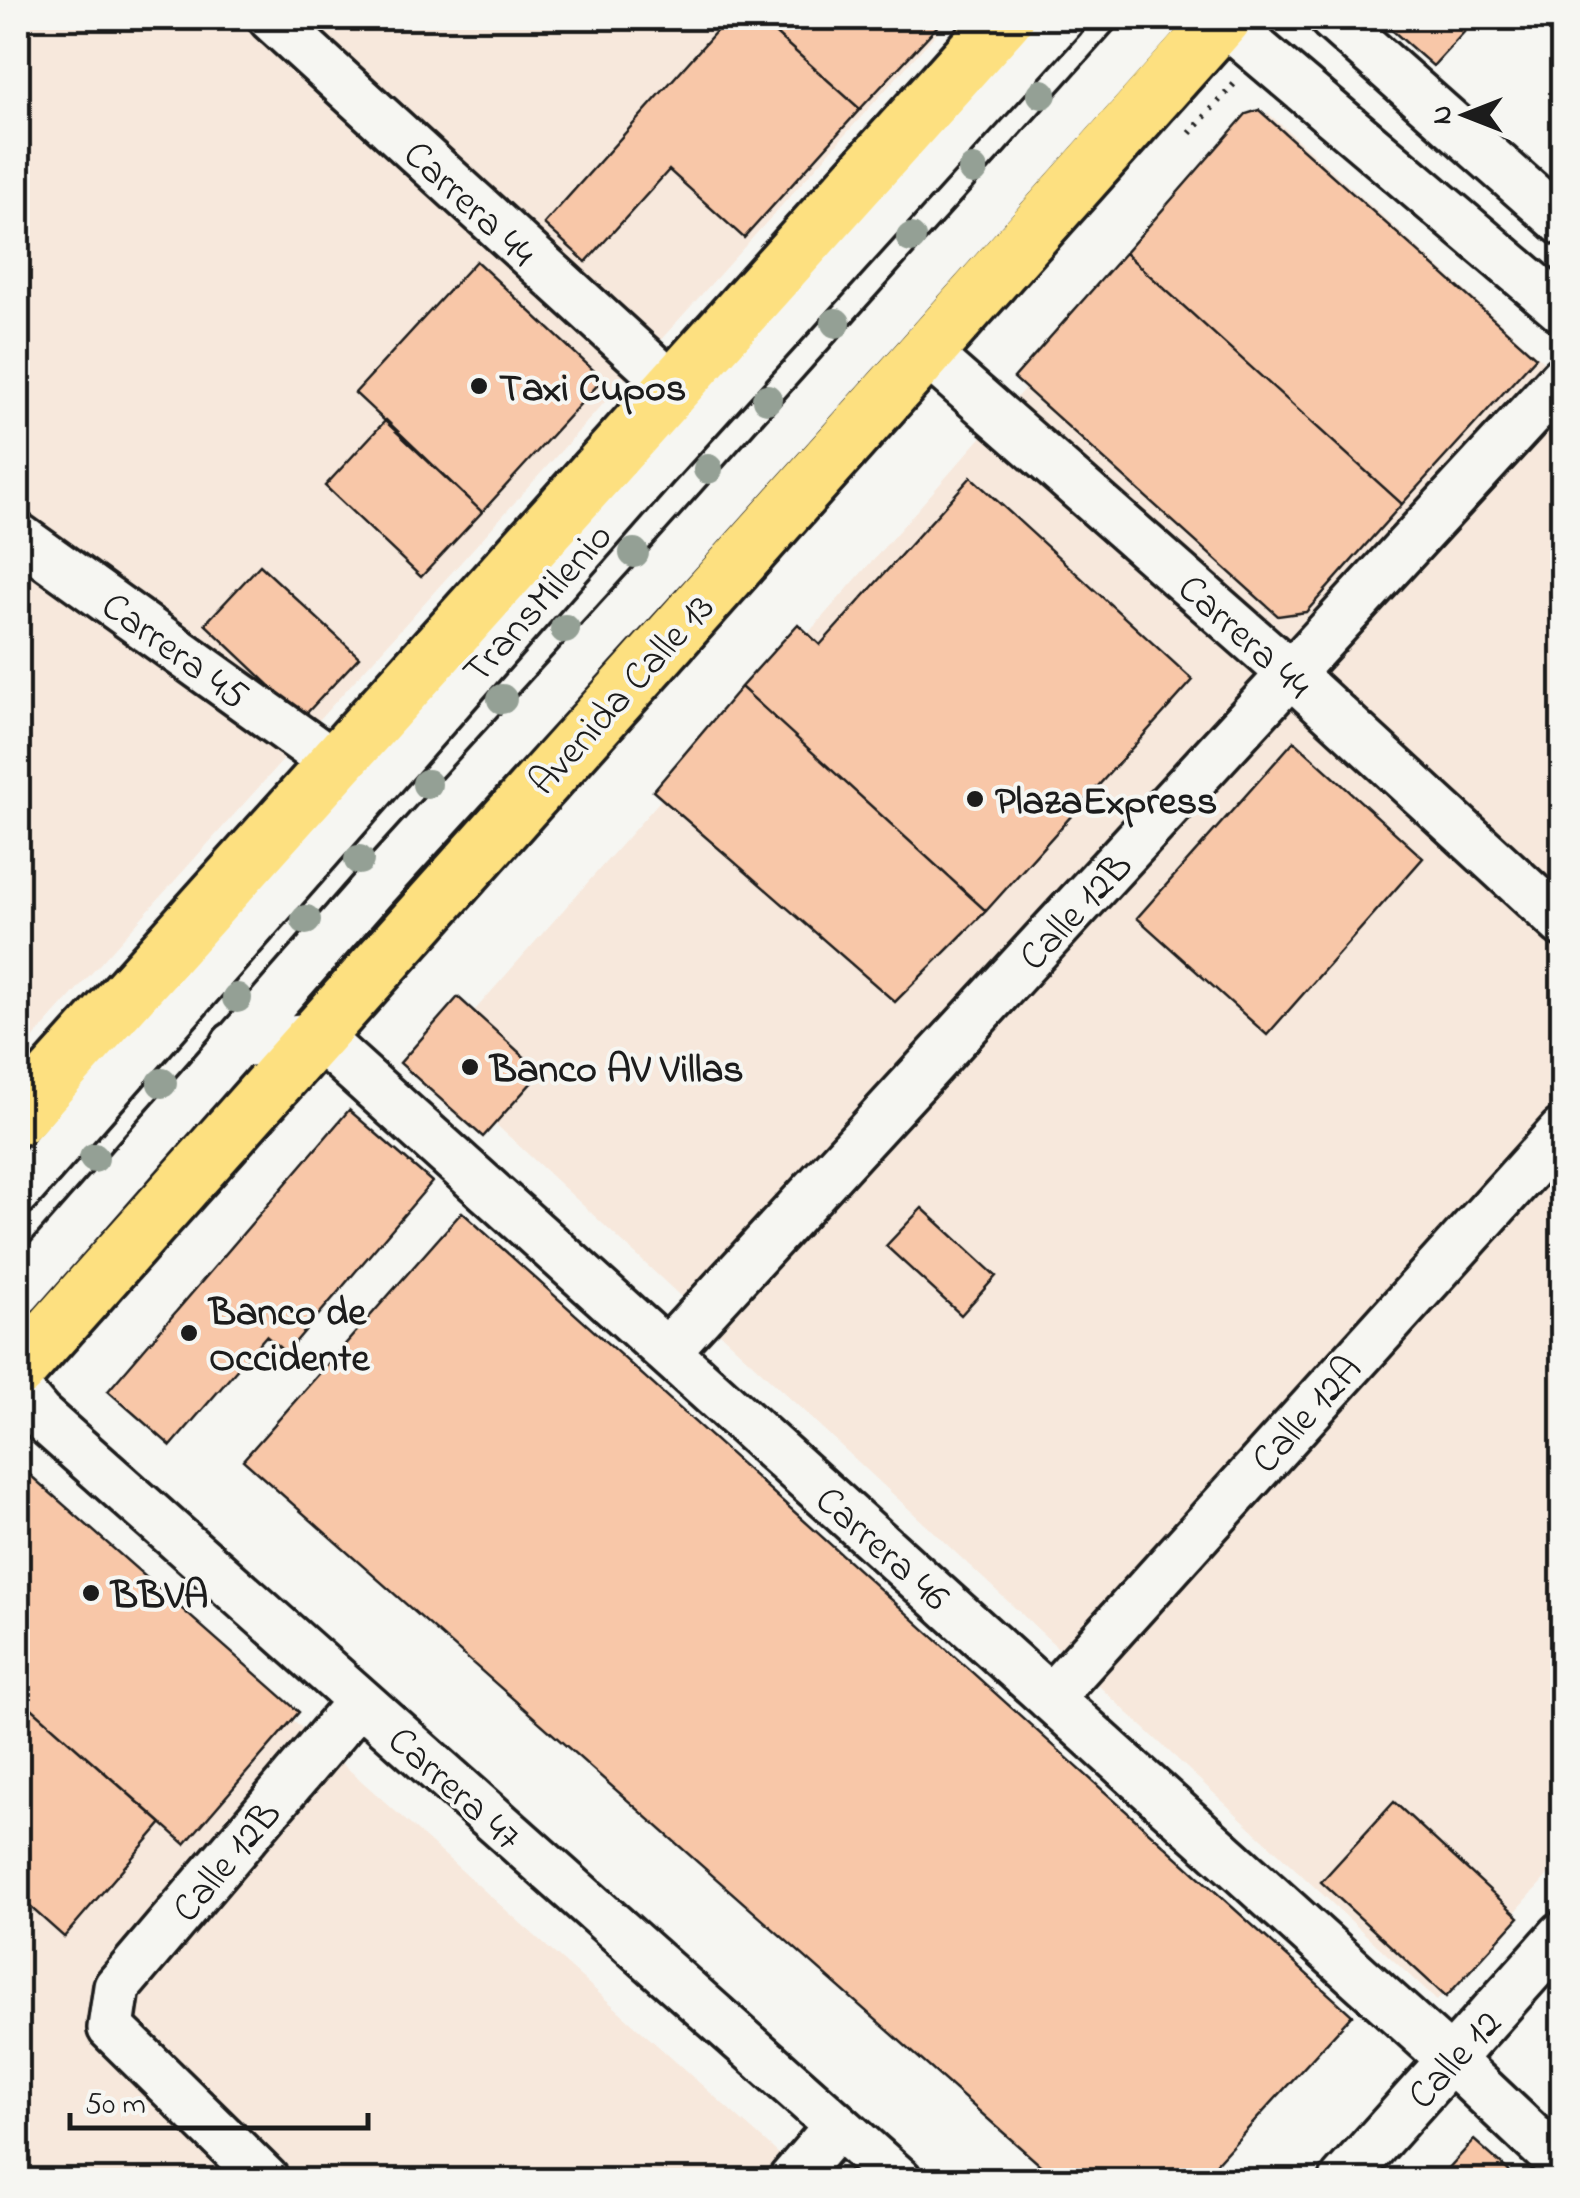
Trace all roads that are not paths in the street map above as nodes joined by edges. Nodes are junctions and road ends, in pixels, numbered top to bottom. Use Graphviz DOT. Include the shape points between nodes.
graph roads {
  1 [pos="271,18"];
  2 [pos="1005,18"];
  3 [pos="1062,18"];
  4 [pos="1157,18"];
  5 [pos="1222,18"];
  6 [pos="1332,18"];
  7 [pos="1562,222"];
  8 [pos="1562,309"];
  9 [pos="924,351"];
  10 [pos="1562,379"];
  11 [pos="673,386"];
  12 [pos="18,536"];
  13 [pos="1291,674"];
  14 [pos="334,763"];
  15 [pos="1562,923"];
  16 [pos="316,1035"];
  17 [pos="234,1046"];
  18 [pos="18,1116"];
  19 [pos="1562,1130"];
  20 [pos="18,1192"];
  21 [pos="18,1294"];
  22 [pos="666,1351"];
  23 [pos="18,1370"];
  24 [pos="18,1390"];
  25 [pos="1050,1698"];
  26 [pos="360,1701"];
  27 [pos="1562,1936"];
  28 [pos="1451,2060"];
  29 [pos="837,2126"];
  30 [pos="1562,2165"];
  31 [pos="266,2180"];
  32 [pos="791,2180"];
  33 [pos="898,2180"];
  34 [pos="1342,2180"];
  1 -- 11 [label="street, Carrera 44"];
  2 -- 11 [label="main road"];
  3 -- 20 [label="street, TransMilenio" via="642,482"];
  4 -- 17 [label="street, TransMilenio"];
  5 -- 8 [label="street"];
  5 -- 9 [label="main road, Avenida Calle 13"];
  6 -- 7 [label="street"];
  9 -- 13 [label="street, Carrera 44"];
  9 -- 16 [label="main road, Avenida Calle 13"];
  10 -- 13 [label="street, Calle 12B"];
  11 -- 14 [label="main road"];
  12 -- 14 [label="street, Carrera 45"];
  13 -- 15 [label="street, Carrera 44"];
  13 -- 22 [label="street, Calle 12B"];
  14 -- 18 [label="main road"];
  16 -- 17 [label="street"];
  16 -- 22 [label="street, Carrera 46"];
  16 -- 23 [label="main road, Avenida Calle 13"];
  17 -- 21 [label="street, TransMilenio"];
  19 -- 25 [label="street, Calle 12A"];
  22 -- 25 [label="street, Carrera 46"];
  24 -- 26 [label="street, Carrera 47"];
  25 -- 28 [label="street, Carrera 46"];
  26 -- 29 [label="street, Carrera 47"];
  26 -- 31 [label="street, Calle 12B" via="117,1987 111,2028"];
  27 -- 28 [label="street, Calle 12"];
  28 -- 30 [label="street, Carrera 46"];
  28 -- 34 [label="street, Calle 12"];
  29 -- 32 [label="street"];
  29 -- 33 [label="street, Carrera 47"];
}
